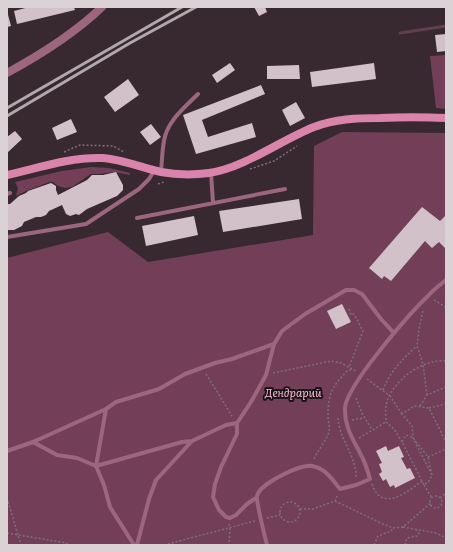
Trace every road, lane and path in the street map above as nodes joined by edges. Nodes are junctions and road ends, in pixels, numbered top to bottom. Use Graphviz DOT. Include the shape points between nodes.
graph roads {
  1 [pos="102,7"];
  2 [pos="7,73"];
  3 [pos="198,94"];
  4 [pos="446,118"];
  5 [pos="301,143"];
  6 [pos="247,170"];
  7 [pos="158,171"];
  8 [pos="211,172"];
  9 [pos="7,175"];
  10 [pos="285,189"];
  11 [pos="213,203"];
  12 [pos="137,218"];
  13 [pos="7,237"];
  14 [pos="446,280"];
  15 [pos="428,296"];
  16 [pos="446,307"];
  17 [pos="348,309"];
  18 [pos="394,333"];
  19 [pos="274,344"];
  20 [pos="417,346"];
  21 [pos="446,361"];
  22 [pos="423,364"];
  23 [pos="349,367"];
  24 [pos="202,368"];
  25 [pos="354,370"];
  26 [pos="361,374"];
  27 [pos="266,375"];
  28 [pos="446,387"];
  29 [pos="352,389"];
  30 [pos="383,390"];
  31 [pos="427,395"];
  32 [pos="390,396"];
  33 [pos="446,404"];
  34 [pos="420,406"];
  35 [pos="429,408"];
  36 [pos="106,409"];
  37 [pos="402,414"];
  38 [pos="365,418"];
  39 [pos="346,420"];
  40 [pos="386,422"];
  41 [pos="236,423"];
  42 [pos="372,430"];
  43 [pos="413,438"];
  44 [pos="192,441"];
  45 [pos="353,441"];
  46 [pos="33,442"];
  47 [pos="402,442"];
  48 [pos="446,442"];
  49 [pos="446,449"];
  50 [pos="7,451"];
  51 [pos="428,457"];
  52 [pos="96,466"];
  53 [pos="310,466"];
  54 [pos="432,475"];
  55 [pos="370,479"];
  56 [pos="422,481"];
  57 [pos="424,485"];
  58 [pos="340,489"];
  59 [pos="446,493"];
  60 [pos="7,498"];
  61 [pos="256,498"];
  62 [pos="432,498"];
  63 [pos="441,498"];
  64 [pos="446,500"];
  65 [pos="335,501"];
  66 [pos="431,503"];
  67 [pos="300,509"];
  68 [pos="280,515"];
  69 [pos="226,517"];
  70 [pos="262,519"];
  71 [pos="404,527"];
  72 [pos="230,528"];
  73 [pos="393,528"];
  74 [pos="418,530"];
  75 [pos="7,533"];
  76 [pos="18,535"];
  77 [pos="446,538"];
  78 [pos="374,544"];
  79 [pos="21,545"];
  80 [pos="68,545"];
  81 [pos="134,545"];
  82 [pos="137,545"];
  83 [pos="164,545"];
  84 [pos="229,545"];
  85 [pos="267,545"];
  86 [pos="405,545"];
  1 -- 2 [label="street" via="72,32"];
  3 -- 7 [label="lane" via="176,116 168,129"];
  4 -- 8 [label="main road" via="365,118 334,121 310,129 245,161"];
  5 -- 6 [label="path" via="274,161"];
  7 -- 8 [label="main road" via="180,175"];
  7 -- 9 [label="main road" via="103,158 63,162"];
  7 -- 13 [label="lane" via="139,189 86,224"];
  8 -- 11 [label="lane"];
  10 -- 11 [label="lane"];
  11 -- 12 [label="lane"];
  14 -- 15 [label="lane"];
  15 -- 16 [label="path"];
  15 -- 18 [label="lane"];
  15 -- 20 [label="path"];
  17 -- 23 [label="path" via="351,315 354,314 363,331"];
  18 -- 19 [label="lane" via="362,294 346,290 282,331"];
  18 -- 26 [label="lane"];
  19 -- 24 [label="lane"];
  19 -- 27 [label="lane"];
  20 -- 22 [label="path"];
  20 -- 30 [label="path" via="394,369"];
  21 -- 22 [label="path" via="438,360"];
  22 -- 31 [label="path"];
  22 -- 32 [label="path" via="409,373"];
  23 -- 25 [label="path"];
  23 -- 27 [label="path" via="331,361"];
  24 -- 36 [label="lane" via="185,374 159,389 116,402"];
  24 -- 41 [label="path"];
  25 -- 26 [label="path"];
  25 -- 53 [label="path" via="348,370 334,385 329,398 329,430"];
  26 -- 29 [label="lane"];
  26 -- 30 [label="path"];
  27 -- 41 [label="lane"];
  28 -- 31 [label="path"];
  29 -- 38 [label="path"];
  29 -- 39 [label="lane" via="345,406"];
  30 -- 32 [label="path"];
  31 -- 34 [label="path"];
  32 -- 37 [label="path"];
  32 -- 40 [label="path" via="386,405"];
  33 -- 35 [label="path"];
  34 -- 35 [label="path"];
  34 -- 37 [label="path" via="414,406"];
  35 -- 48 [label="path"];
  36 -- 46 [label="lane"];
  36 -- 52 [label="lane"];
  37 -- 43 [label="path" via="412,426"];
  38 -- 39 [label="path"];
  38 -- 42 [label="path"];
  39 -- 45 [label="lane"];
  40 -- 42 [label="path"];
  40 -- 47 [label="path"];
  41 -- 44 [label="lane"];
  41 -- 69 [label="lane" via="237,434 221,468 213,497 219,510"];
  42 -- 45 [label="path"];
  43 -- 47 [label="path" via="406,435"];
  43 -- 51 [label="path"];
  43 -- 54 [label="path"];
  44 -- 52 [label="lane"];
  44 -- 82 [label="lane" via="156,480"];
  45 -- 55 [label="lane"];
  46 -- 50 [label="lane"];
  46 -- 52 [label="lane" via="57,455 77,458"];
  47 -- 56 [label="path"];
  49 -- 51 [label="path"];
  51 -- 54 [label="path"];
  52 -- 81 [label="lane" via="110,507"];
  53 -- 58 [label="lane" via="321,469"];
  53 -- 61 [label="lane" via="268,483 259,490"];
  54 -- 57 [label="path"];
  55 -- 56 [label="path" via="375,491 384,498 400,497"];
  55 -- 58 [label="lane"];
  56 -- 57 [label="path"];
  57 -- 62 [label="path"];
  58 -- 65 [label="path"];
  59 -- 63 [label="path"];
  60 -- 76 [label="path"];
  61 -- 69 [label="lane" via="236,515"];
  61 -- 70 [label="lane"];
  62 -- 63 [label="path"];
  62 -- 66 [label="path"];
  63 -- 64 [label="path"];
  63 -- 66 [label="path" via="442,504 438,508 433,507"];
  65 -- 67 [label="path" via="313,509"];
  65 -- 73 [label="path"];
  66 -- 71 [label="path"];
  67 -- 68 [label="path" via="299,517 293,522 285,521"];
  67 -- 68 [label="path" via="295,503 287,502 281,507"];
  68 -- 70 [label="path"];
  69 -- 72 [label="path"];
  70 -- 72 [label="path"];
  70 -- 85 [label="lane"];
  71 -- 73 [label="path"];
  71 -- 74 [label="path"];
  72 -- 83 [label="path"];
  72 -- 84 [label="path"];
  73 -- 78 [label="path" via="378,536"];
  74 -- 77 [label="path" via="436,533"];
  74 -- 86 [label="path" via="419,534 408,538"];
  75 -- 76 [label="path"];
  76 -- 79 [label="path"];
  76 -- 80 [label="path"];
}
